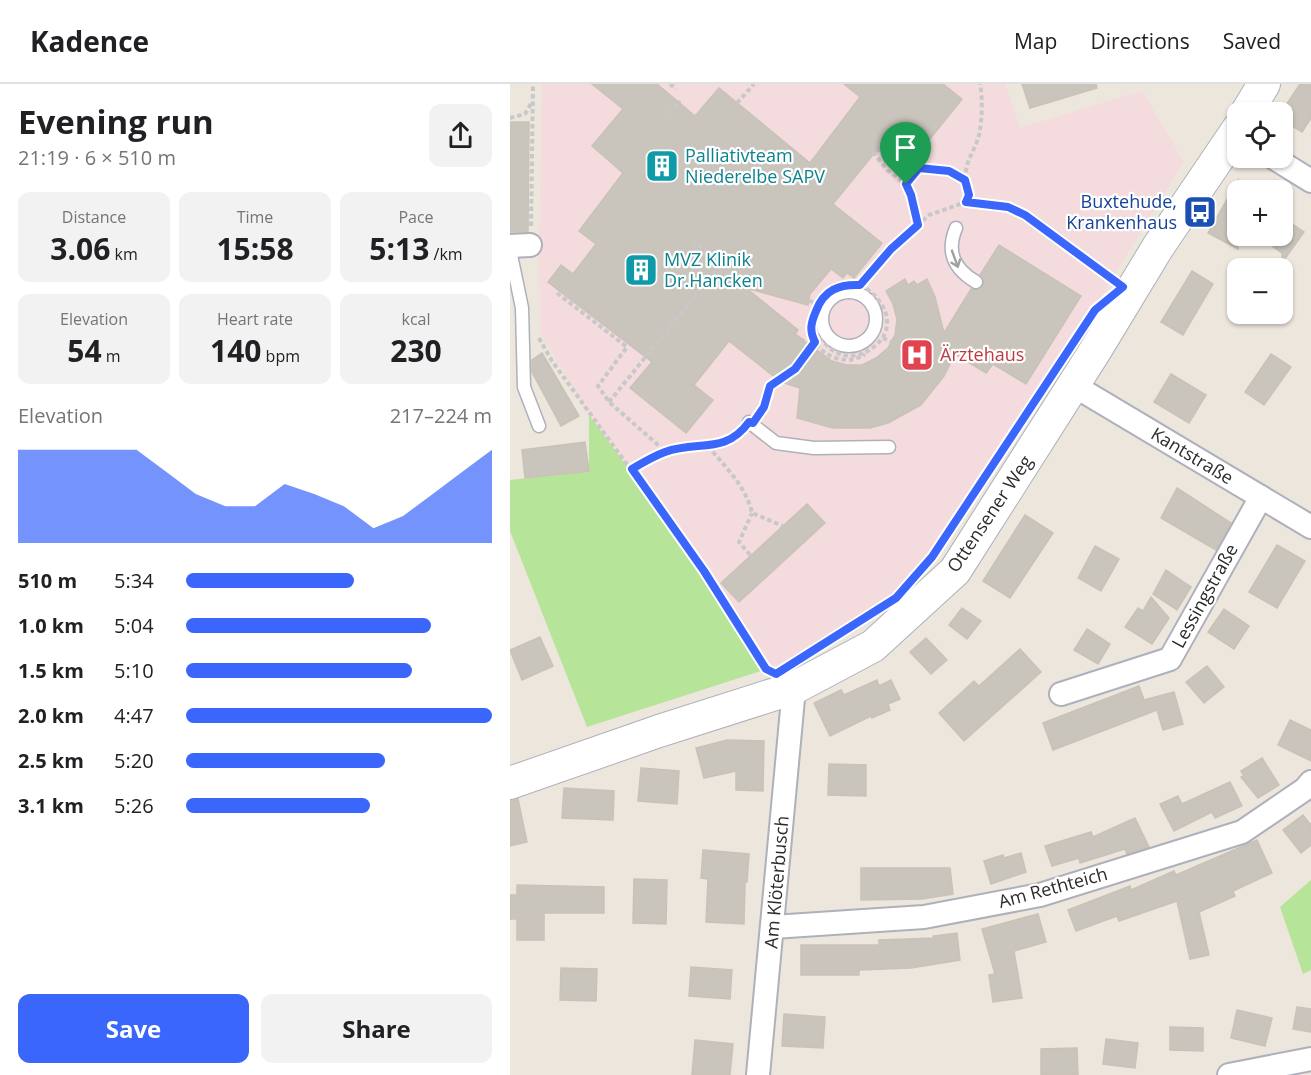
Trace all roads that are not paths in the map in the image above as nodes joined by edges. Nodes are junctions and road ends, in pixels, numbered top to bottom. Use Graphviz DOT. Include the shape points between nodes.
graph roads {
  1 [pos="1264,84"];
  2 [pos="1254,102"];
  3 [pos="1227,145"];
  4 [pos="1290,168"];
  5 [pos="1311,181"];
  6 [pos="956,228"];
  7 [pos="517,247"];
  8 [pos="976,282"];
  9 [pos="831,299"];
  10 [pos="1073,385"];
  11 [pos="751,423"];
  12 [pos="539,426"];
  13 [pos="890,447"];
  14 [pos="1261,497"];
  15 [pos="1311,527"];
  16 [pos="785,681"];
  17 [pos="1061,694"];
  18 [pos="1311,782"];
  19 [pos="510,783"];
  20 [pos="773,927"];
  21 [pos="1311,1059"];
  22 [pos="758,1075"];
  23 [pos="1229,1075"];
  1 -- 2 [label="street, Ottensener Weg"];
  3 -- 10 [label="street, Ottensener Weg"];
  4 -- 5 [label="street"];
  6 -- 8 [label="lane, one-way" via="952,258 958,269"];
  7 -- 12 [label="lane" via="524,387"];
  9 -- 9 [label="lane" via="822,321 831,339 849,346 867,339 876,322 867,300 849,293"];
  10 -- 14 [label="street, Kantstraße"];
  10 -- 16 [label="street, Ottensener Weg" via="955,571 873,646"];
  11 -- 13 [label="lane" via="776,442 814,448"];
  14 -- 15 [label="street, Kantstraße"];
  14 -- 17 [label="street, Lessingstraße" via="1170,659"];
  16 -- 19 [label="street, Ottensener Weg"];
  16 -- 20 [label="street, Am Klöterbusch"];
  18 -- 20 [label="street, Am Rethteich" via="1242,832 1040,896 924,916"];
  20 -- 22 [label="street, Am Klöterbusch"];
  21 -- 23 [label="street"];
}
